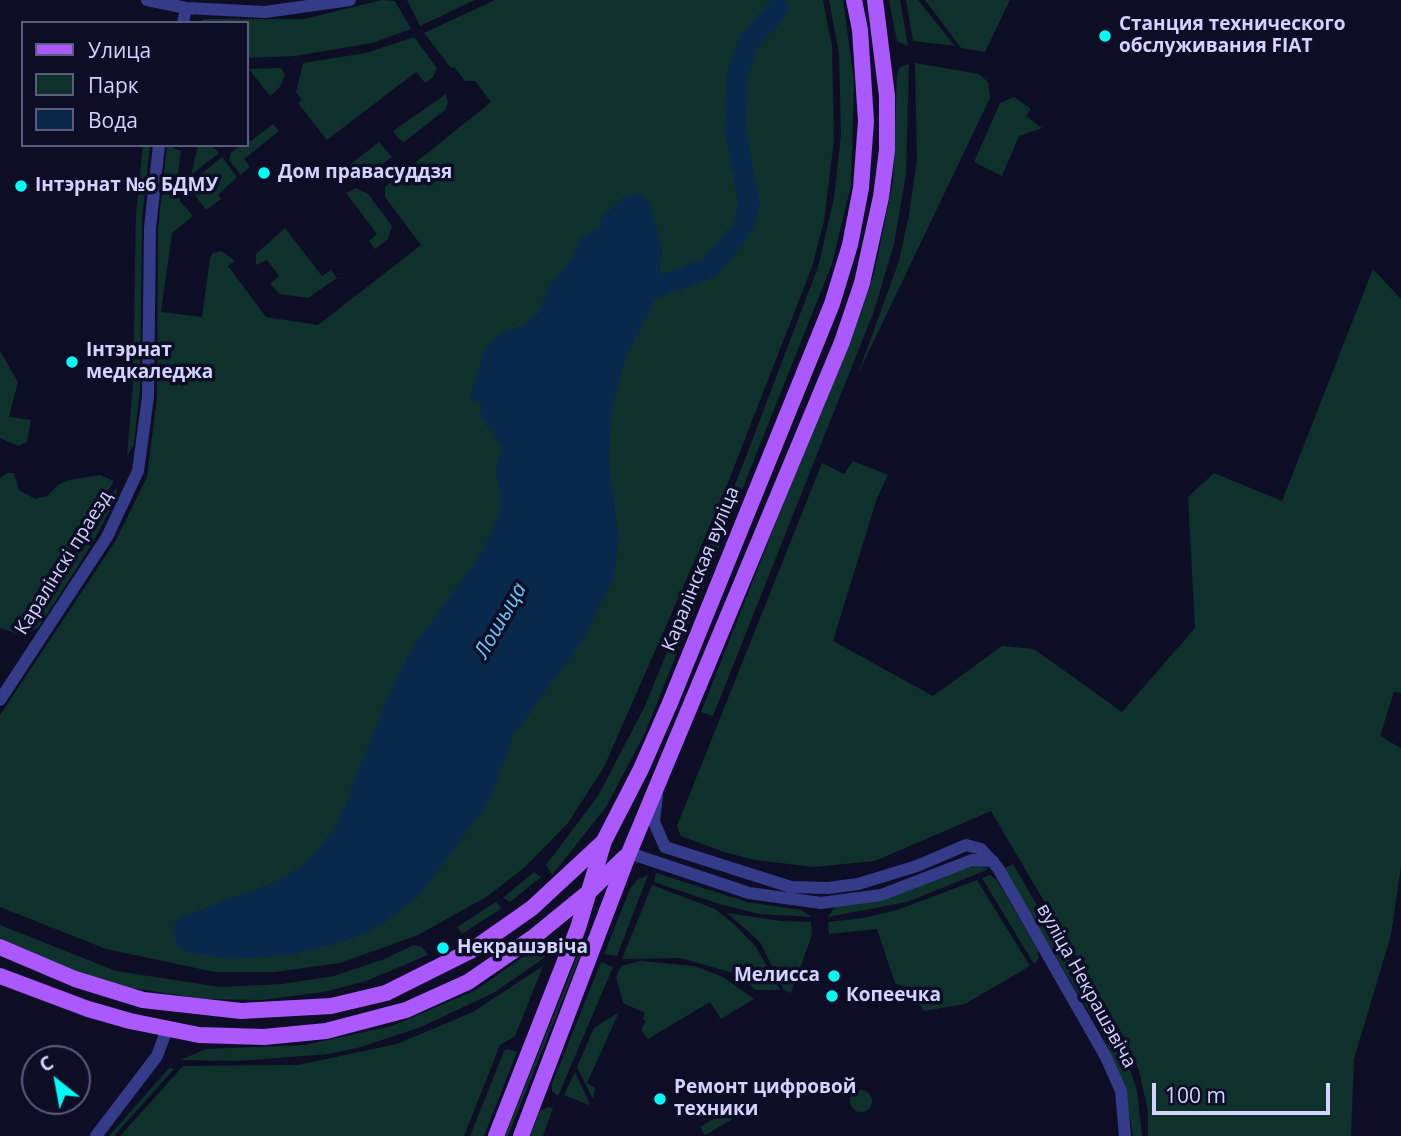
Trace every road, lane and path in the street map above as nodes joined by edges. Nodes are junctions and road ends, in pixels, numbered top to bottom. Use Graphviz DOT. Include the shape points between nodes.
graph roads {
  1 [pos="148,0"];
  2 [pos="350,0"];
  3 [pos="854,0"];
  4 [pos="875,0"];
  5 [pos="186,9"];
  6 [pos="183,21"];
  7 [pos="159,147"];
  8 [pos="766,465"];
  9 [pos="787,474"];
  10 [pos="0,700"];
  11 [pos="659,786"];
  12 [pos="604,841"];
  13 [pos="629,853"];
  14 [pos="993,861"];
  15 [pos="590,891"];
  16 [pos="559,915"];
  17 [pos="578,928"];
  18 [pos="0,947"];
  19 [pos="0,976"];
  20 [pos="171,1005"];
  21 [pos="167,1029"];
  22 [pos="96,1136"];
  23 [pos="496,1136"];
  24 [pos="520,1136"];
  25 [pos="1125,1136"];
  1 -- 5 [label="street"];
  2 -- 5 [label="street" via="265,12"];
  3 -- 8 [label="main road, Каралінская вуліца" via="866,121 859,200 832,304"];
  4 -- 9 [label="main road" via="887,96 881,197 862,283 842,342"];
  5 -- 6 [label="street"];
  7 -- 10 [label="street, Каралінскі праезд" via="150,228 149,386 138,471 103,543"];
  8 -- 9 [label="main road" via="779,463"];
  8 -- 12 [label="main road, Каралінская вуліца" via="646,758"];
  9 -- 11 [label="main road"];
  11 -- 13 [label="main road"];
  11 -- 14 [label="street" via="654,822 665,847 791,887 858,884 966,845 981,849"];
  12 -- 13 [label="main road"];
  12 -- 15 [label="main road, Каралінская вуліца"];
  12 -- 20 [label="main road" via="532,908 493,937 386,993 283,1011"];
  13 -- 14 [label="street" via="748,893 821,903 881,895 972,860"];
  13 -- 15 [label="main road"];
  13 -- 24 [label="main road"];
  14 -- 25 [label="street, вуліца Некрашэвіча" via="1106,1057 1121,1091"];
  15 -- 16 [label="main road"];
  15 -- 17 [label="main road, Каралінская вуліца"];
  16 -- 17 [label="main road" via="571,915"];
  16 -- 21 [label="main road" via="468,982 382,1018 326,1031 264,1037"];
  17 -- 23 [label="main road, Каралінская вуліца"];
  18 -- 20 [label="main road" via="75,979"];
  19 -- 21 [label="main road" via="88,1009"];
  20 -- 21 [label="main road"];
  21 -- 22 [label="street" via="158,1056"];
}
